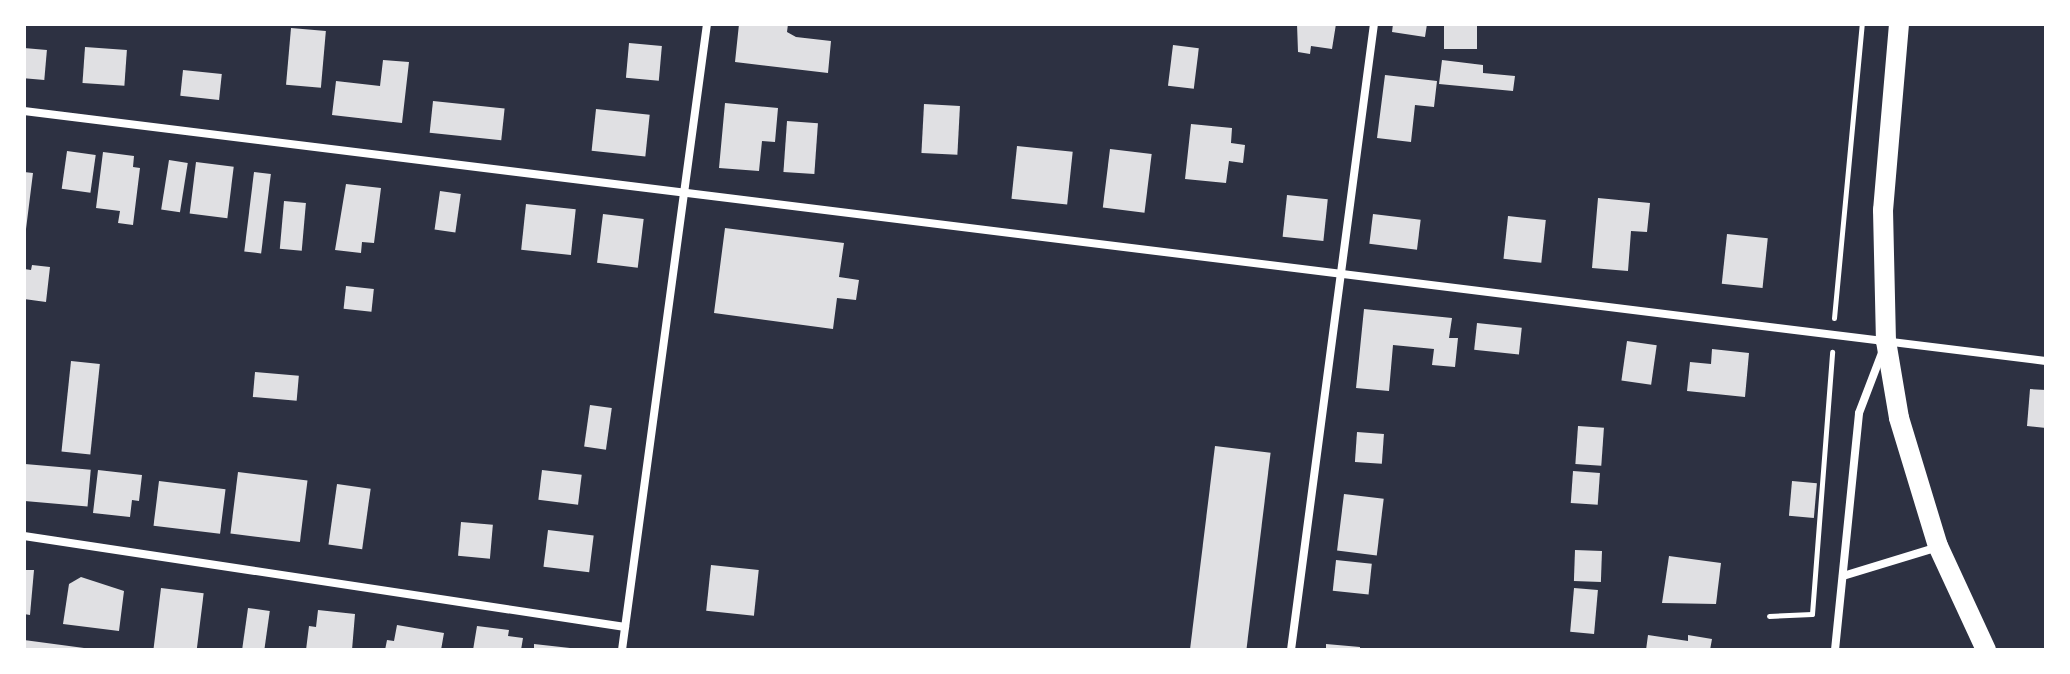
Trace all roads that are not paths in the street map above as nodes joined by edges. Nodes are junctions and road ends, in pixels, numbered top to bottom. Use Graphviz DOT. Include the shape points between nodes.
graph roads {
  1 [pos="707,24"];
  2 [pos="1374,24"];
  3 [pos="1899,24"];
  4 [pos="24,111"];
  5 [pos="688,192"];
  6 [pos="1343,275"];
  7 [pos="1886,341"];
  8 [pos="2046,361"];
  9 [pos="24,536"];
  10 [pos="1938,546"];
  11 [pos="1843,576"];
  12 [pos="625,627"];
  13 [pos="622,650"];
  14 [pos="1291,650"];
  15 [pos="1835,650"];
  16 [pos="1986,650"];
  1 -- 5 [label="street"];
  2 -- 6 [label="street"];
  3 -- 7 [label="main road" via="1883,210"];
  4 -- 5 [label="street"];
  5 -- 6 [label="street"];
  5 -- 12 [label="street"];
  6 -- 7 [label="street"];
  6 -- 14 [label="street"];
  7 -- 8 [label="street"];
  7 -- 10 [label="main road" via="1899,418"];
  7 -- 11 [label="street" via="1859,413"];
  9 -- 12 [label="street"];
  10 -- 11 [label="street"];
  10 -- 16 [label="main road"];
  11 -- 15 [label="street"];
  12 -- 13 [label="street"];
}
